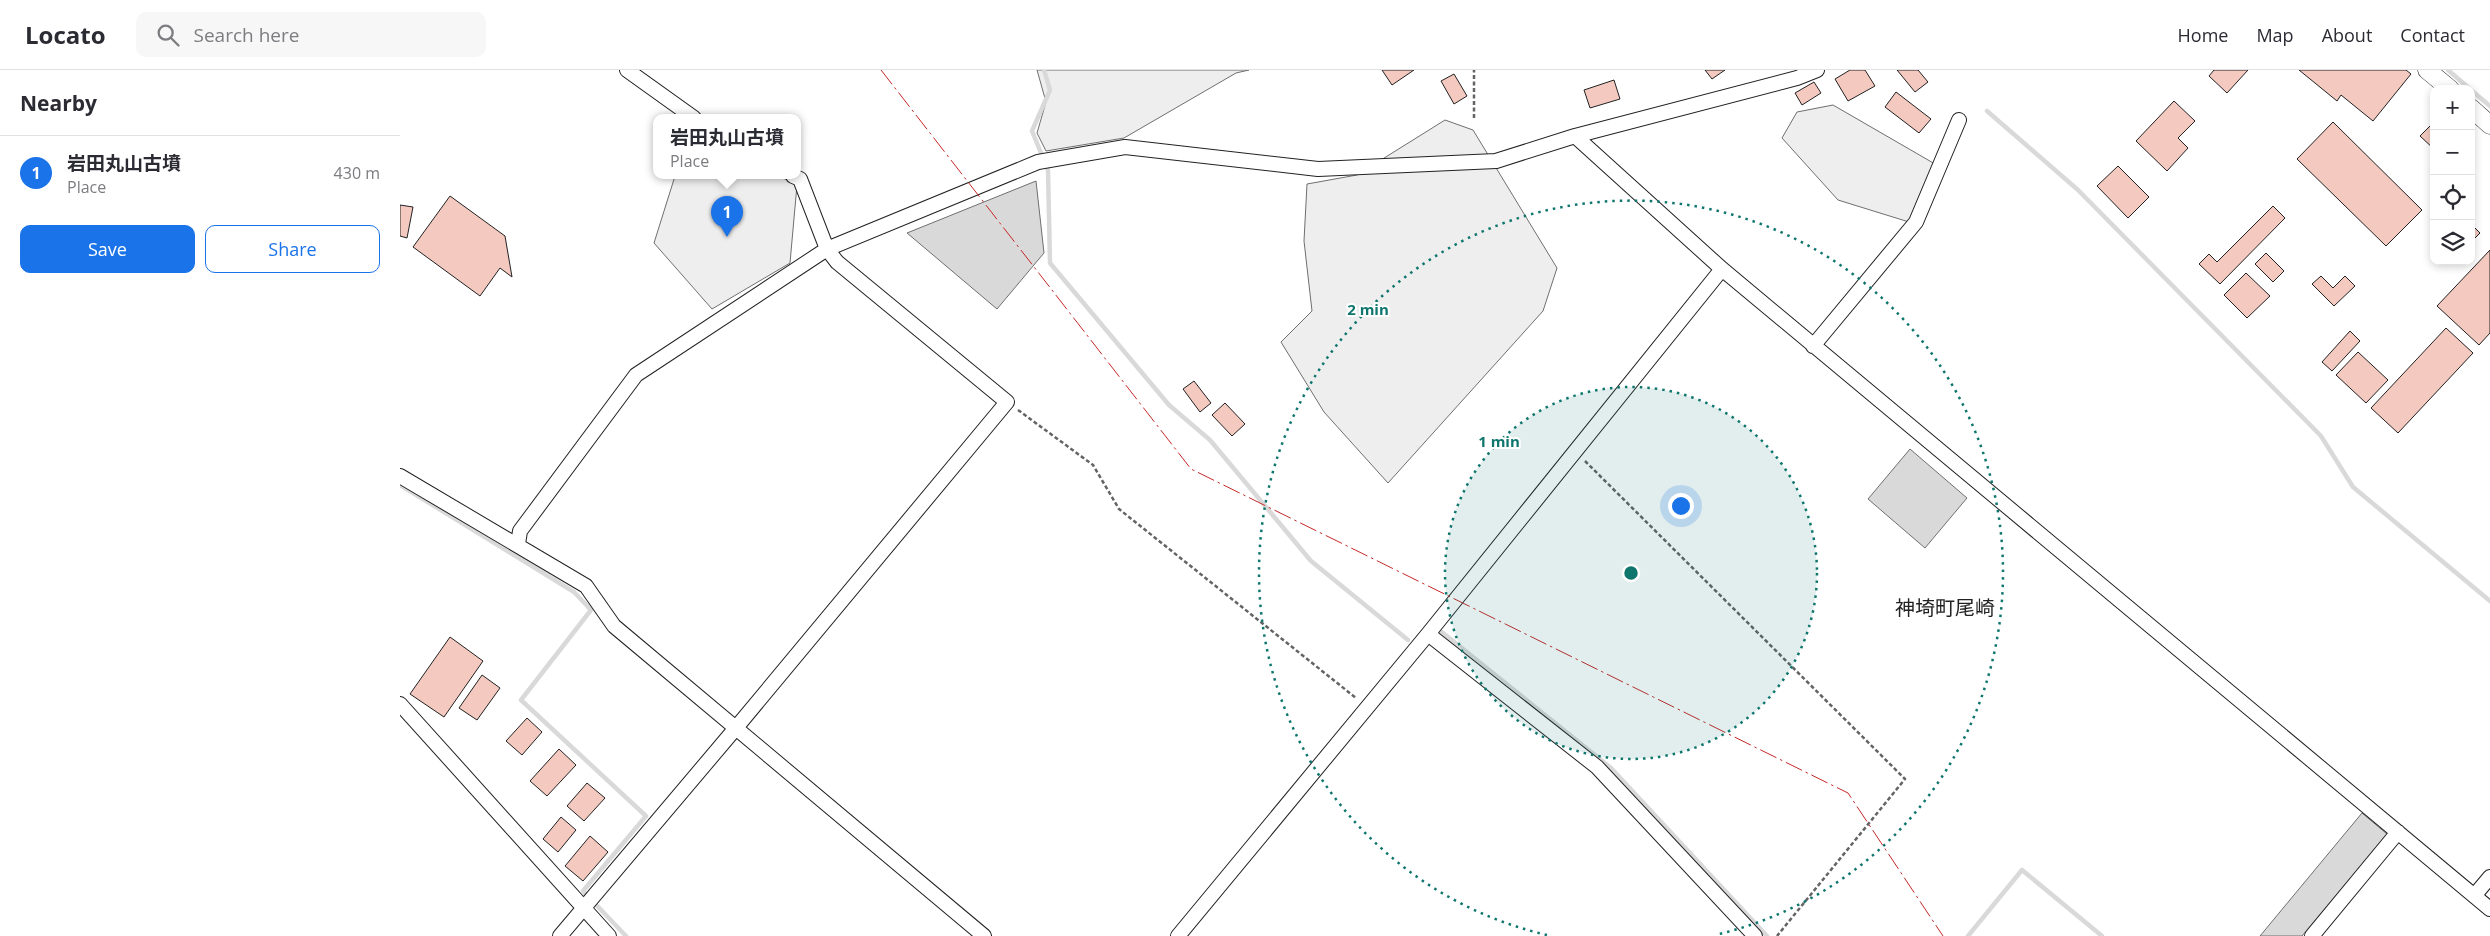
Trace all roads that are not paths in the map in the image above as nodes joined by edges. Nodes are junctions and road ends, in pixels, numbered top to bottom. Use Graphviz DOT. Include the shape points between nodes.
graph roads {
  1 [pos="627,70"];
  2 [pos="1817,70"];
  3 [pos="2427,70"];
  4 [pos="2445,85"];
  5 [pos="2475,112"];
  6 [pos="688,114"];
  7 [pos="1959,120"];
  8 [pos="2490,125"];
  9 [pos="1575,136"];
  10 [pos="800,179"];
  11 [pos="827,249"];
  12 [pos="1722,269"];
  13 [pos="1813,346"];
  14 [pos="400,476"];
  15 [pos="518,544"];
  16 [pos="1428,634"];
  17 [pos="400,704"];
  18 [pos="736,729"];
  19 [pos="2398,832"];
  20 [pos="2490,877"];
  21 [pos="2474,896"];
  22 [pos="584,908"];
  23 [pos="2490,909"];
  24 [pos="560,936"];
  25 [pos="610,936"];
  26 [pos="984,936"];
  27 [pos="1178,936"];
  28 [pos="1756,936"];
  29 [pos="2312,936"];
  1 -- 6 [label="street"];
  2 -- 9 [label="street"];
  3 -- 4 [label="street"];
  5 -- 8 [label="street"];
  7 -- 13 [label="street" via="1916,222"];
  9 -- 11 [label="street" via="1496,161 1318,169 1125,146 1038,162"];
  9 -- 12 [label="street"];
  10 -- 11 [label="street"];
  11 -- 15 [label="street" via="636,375 520,531"];
  11 -- 18 [label="street" via="837,262 1006,402"];
  12 -- 13 [label="street"];
  12 -- 16 [label="street"];
  13 -- 19 [label="street"];
  14 -- 15 [label="street"];
  15 -- 18 [label="street" via="586,586 614,626"];
  16 -- 27 [label="street"];
  16 -- 28 [label="street" via="1597,767"];
  17 -- 22 [label="street"];
  18 -- 22 [label="street"];
  18 -- 26 [label="street"];
  19 -- 21 [label="street"];
  19 -- 29 [label="street"];
  20 -- 21 [label="street"];
  21 -- 23 [label="street"];
  22 -- 24 [label="street"];
  22 -- 25 [label="street"];
}
